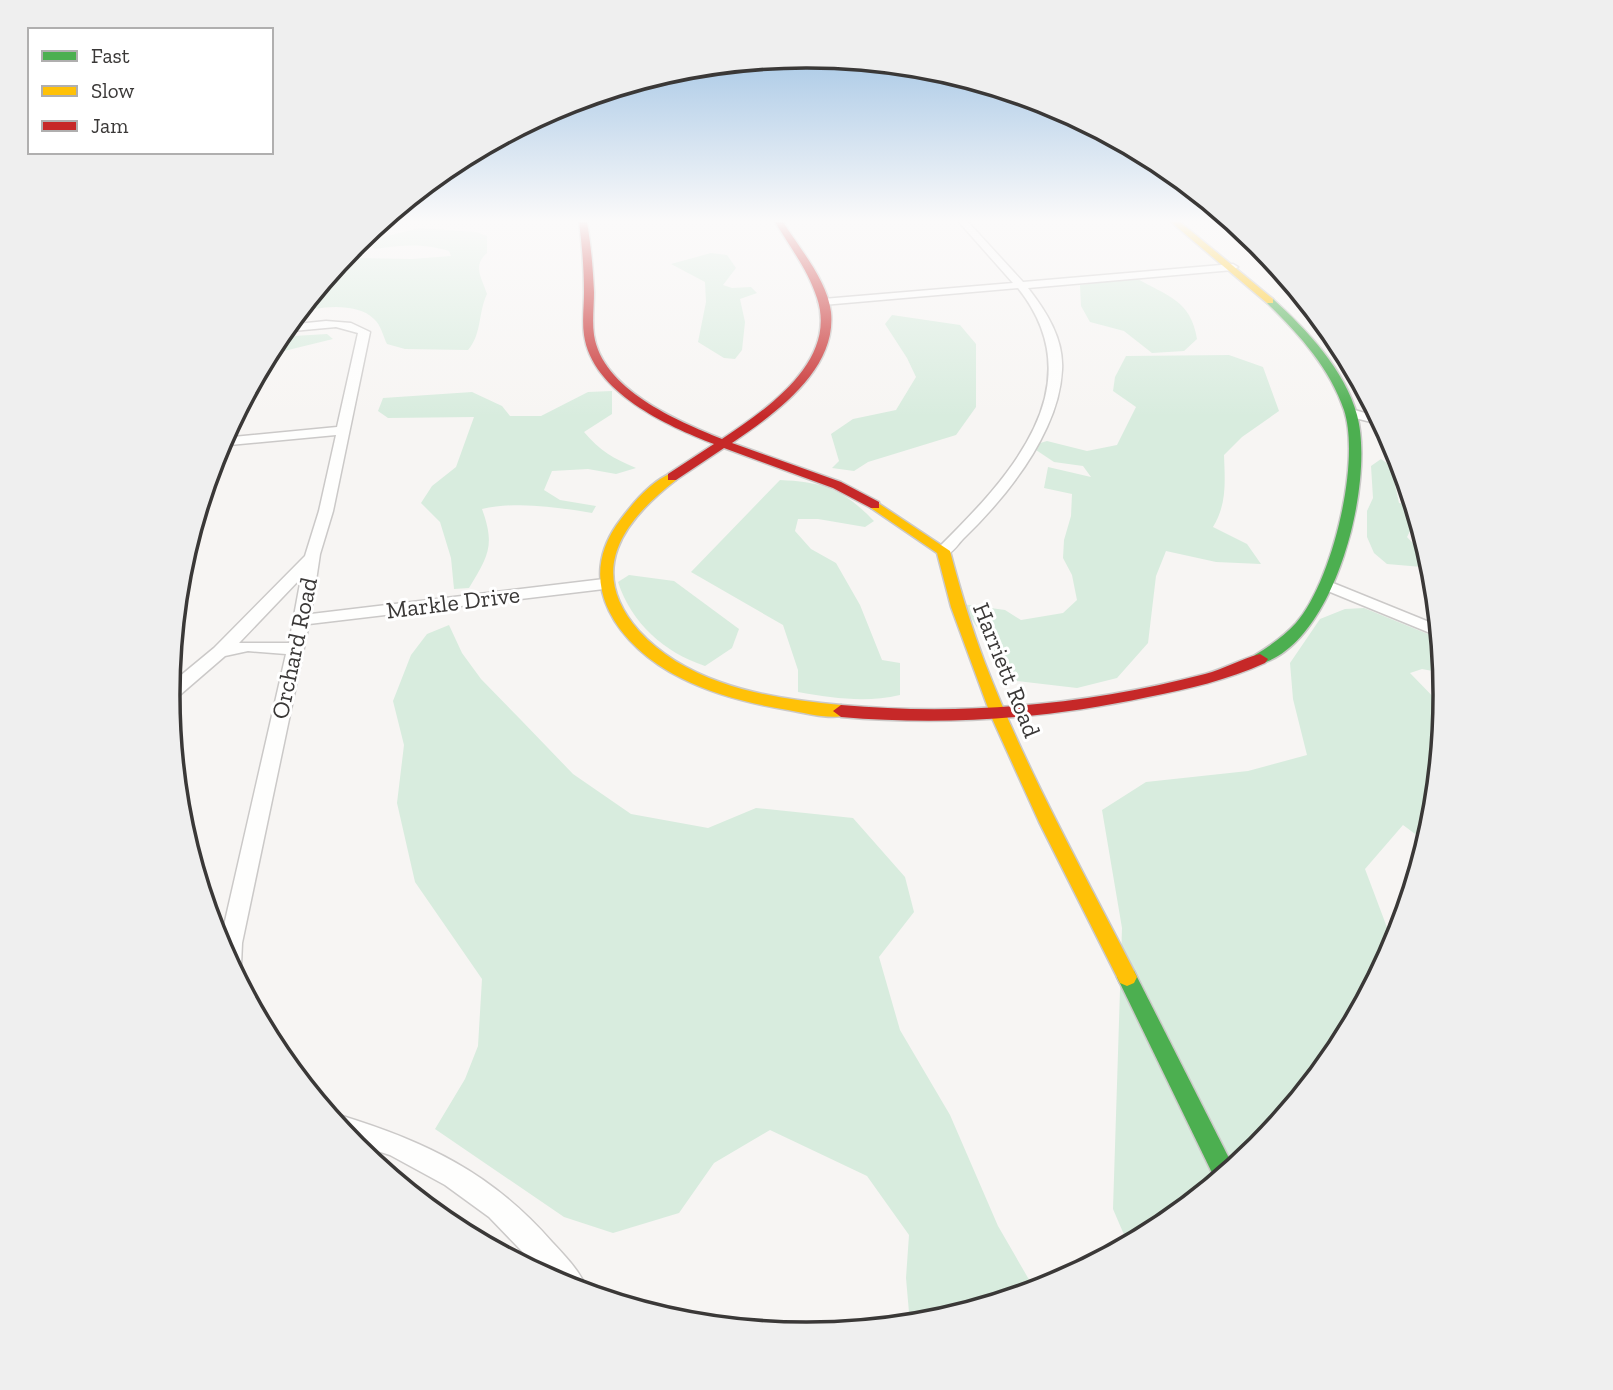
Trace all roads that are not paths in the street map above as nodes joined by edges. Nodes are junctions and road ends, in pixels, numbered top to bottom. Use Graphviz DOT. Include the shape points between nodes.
graph roads {
  1 [pos="589,287"];
  2 [pos="815,287"];
  3 [pos="998,287"];
  4 [pos="1021,287"];
  5 [pos="1257,287"];
  6 [pos="823,302"];
  7 [pos="299,328"];
  8 [pos="1365,411"];
  9 [pos="1351,413"];
  10 [pos="1369,418"];
  11 [pos="341,431"];
  12 [pos="234,441"];
  13 [pos="723,443"];
  14 [pos="943,551"];
  15 [pos="312,558"];
  16 [pos="604,584"];
  17 [pos="1328,586"];
  18 [pos="302,620"];
  19 [pos="1429,628"];
  20 [pos="295,649"];
  21 [pos="220,652"];
  22 [pos="180,686"];
  23 [pos="998,715"];
  24 [pos="231,944"];
  25 [pos="359,1133"];
  26 [pos="1221,1165"];
  27 [pos="560,1271"];
  1 -- 13 [label="street" via="589,334 602,367 645,407"];
  2 -- 6 [label="street"];
  3 -- 6 [label="street"];
  4 -- 14 [label="street" via="1054,342 1052,397 1021,460 973,522"];
  5 -- 9 [label="street" via="1301,331"];
  6 -- 13 [label="street" via="827,328 810,369 772,406"];
  7 -- 11 [label="street, Orchard Road" via="338,324 364,332"];
  8 -- 9 [label="street"];
  9 -- 10 [label="street"];
  9 -- 17 [label="street" via="1349,509"];
  11 -- 12 [label="street"];
  11 -- 15 [label="street, Orchard Road"];
  13 -- 14 [label="street" via="840,486 888,512"];
  13 -- 16 [label="street" via="663,483 634,509 605,564"];
  14 -- 23 [label="street, Harriett Road" via="954,603"];
  15 -- 18 [label="street, Orchard Road"];
  15 -- 21 [label="street"];
  16 -- 18 [label="street, Markle Drive"];
  16 -- 23 [label="street" via="624,621 650,651 681,672 737,694 885,716"];
  17 -- 19 [label="street"];
  17 -- 23 [label="street" via="1287,640 1242,667 1140,695"];
  18 -- 20 [label="street, Orchard Road"];
  20 -- 21 [label="street" via="258,646"];
  20 -- 24 [label="street, Orchard Road"];
  21 -- 22 [label="street"];
  23 -- 26 [label="street, Harriett Road"];
  25 -- 27 [label="street" via="403,1147 458,1175 511,1217"];
}
